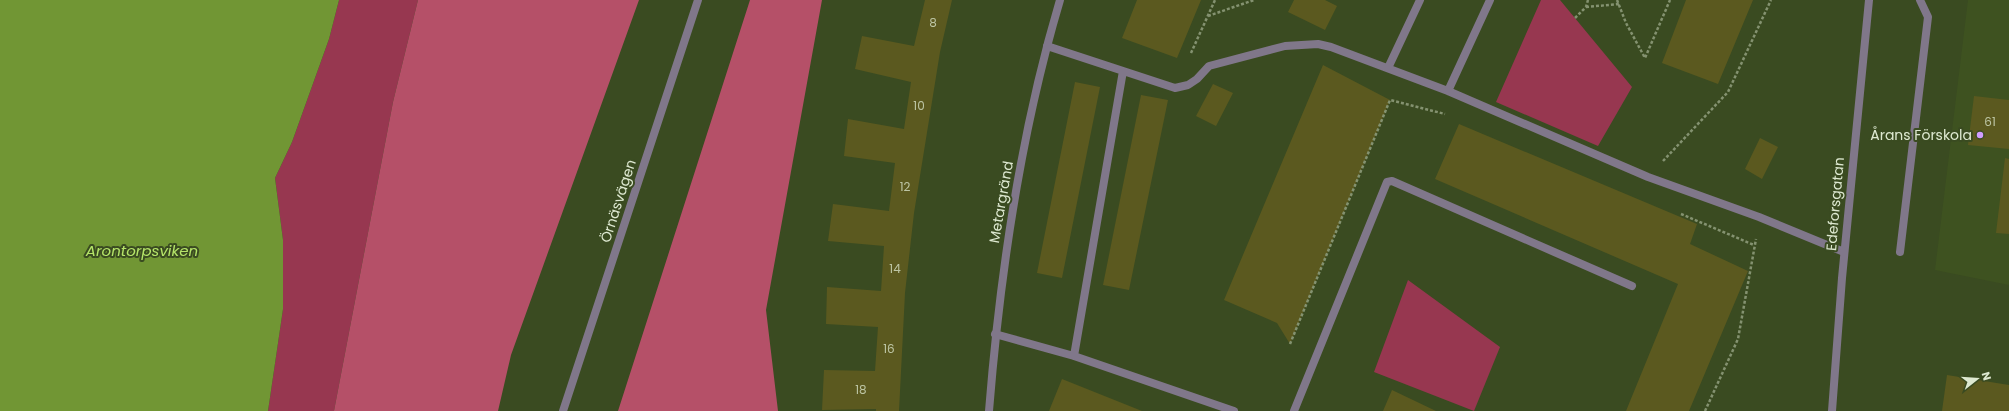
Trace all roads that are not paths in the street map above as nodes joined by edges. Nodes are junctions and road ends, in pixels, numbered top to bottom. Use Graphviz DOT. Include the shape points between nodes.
graph roads {
  1 [pos="698,0"];
  2 [pos="1060,0"];
  3 [pos="1420,0"];
  4 [pos="1490,0"];
  5 [pos="1869,0"];
  6 [pos="1920,0"];
  7 [pos="1047,46"];
  8 [pos="1388,68"];
  9 [pos="1123,71"];
  10 [pos="1448,91"];
  11 [pos="1844,252"];
  12 [pos="1900,252"];
  13 [pos="1632,286"];
  14 [pos="995,334"];
  15 [pos="1074,356"];
  16 [pos="563,411"];
  17 [pos="989,411"];
  18 [pos="1234,411"];
  19 [pos="1294,411"];
  20 [pos="1832,411"];
  1 -- 16 [label="street, Örnäsvägen"];
  2 -- 7 [label="street, Metargränd"];
  3 -- 8 [label="street"];
  4 -- 10 [label="street"];
  5 -- 11 [label="street, Edeforsgatan"];
  6 -- 12 [label="street" via="1928,17"];
  7 -- 9 [label="street"];
  7 -- 14 [label="street, Metargränd" via="1009,228"];
  8 -- 9 [label="street" via="1318,44 1286,46 1209,66 1197,80 1175,88"];
  8 -- 10 [label="street"];
  9 -- 15 [label="street"];
  10 -- 11 [label="street" via="1648,177 1759,217"];
  11 -- 20 [label="street, Edeforsgatan"];
  13 -- 19 [label="street" via="1392,181 1387,182"];
  14 -- 15 [label="street"];
  14 -- 17 [label="street, Metargränd"];
  15 -- 18 [label="street"];
}
